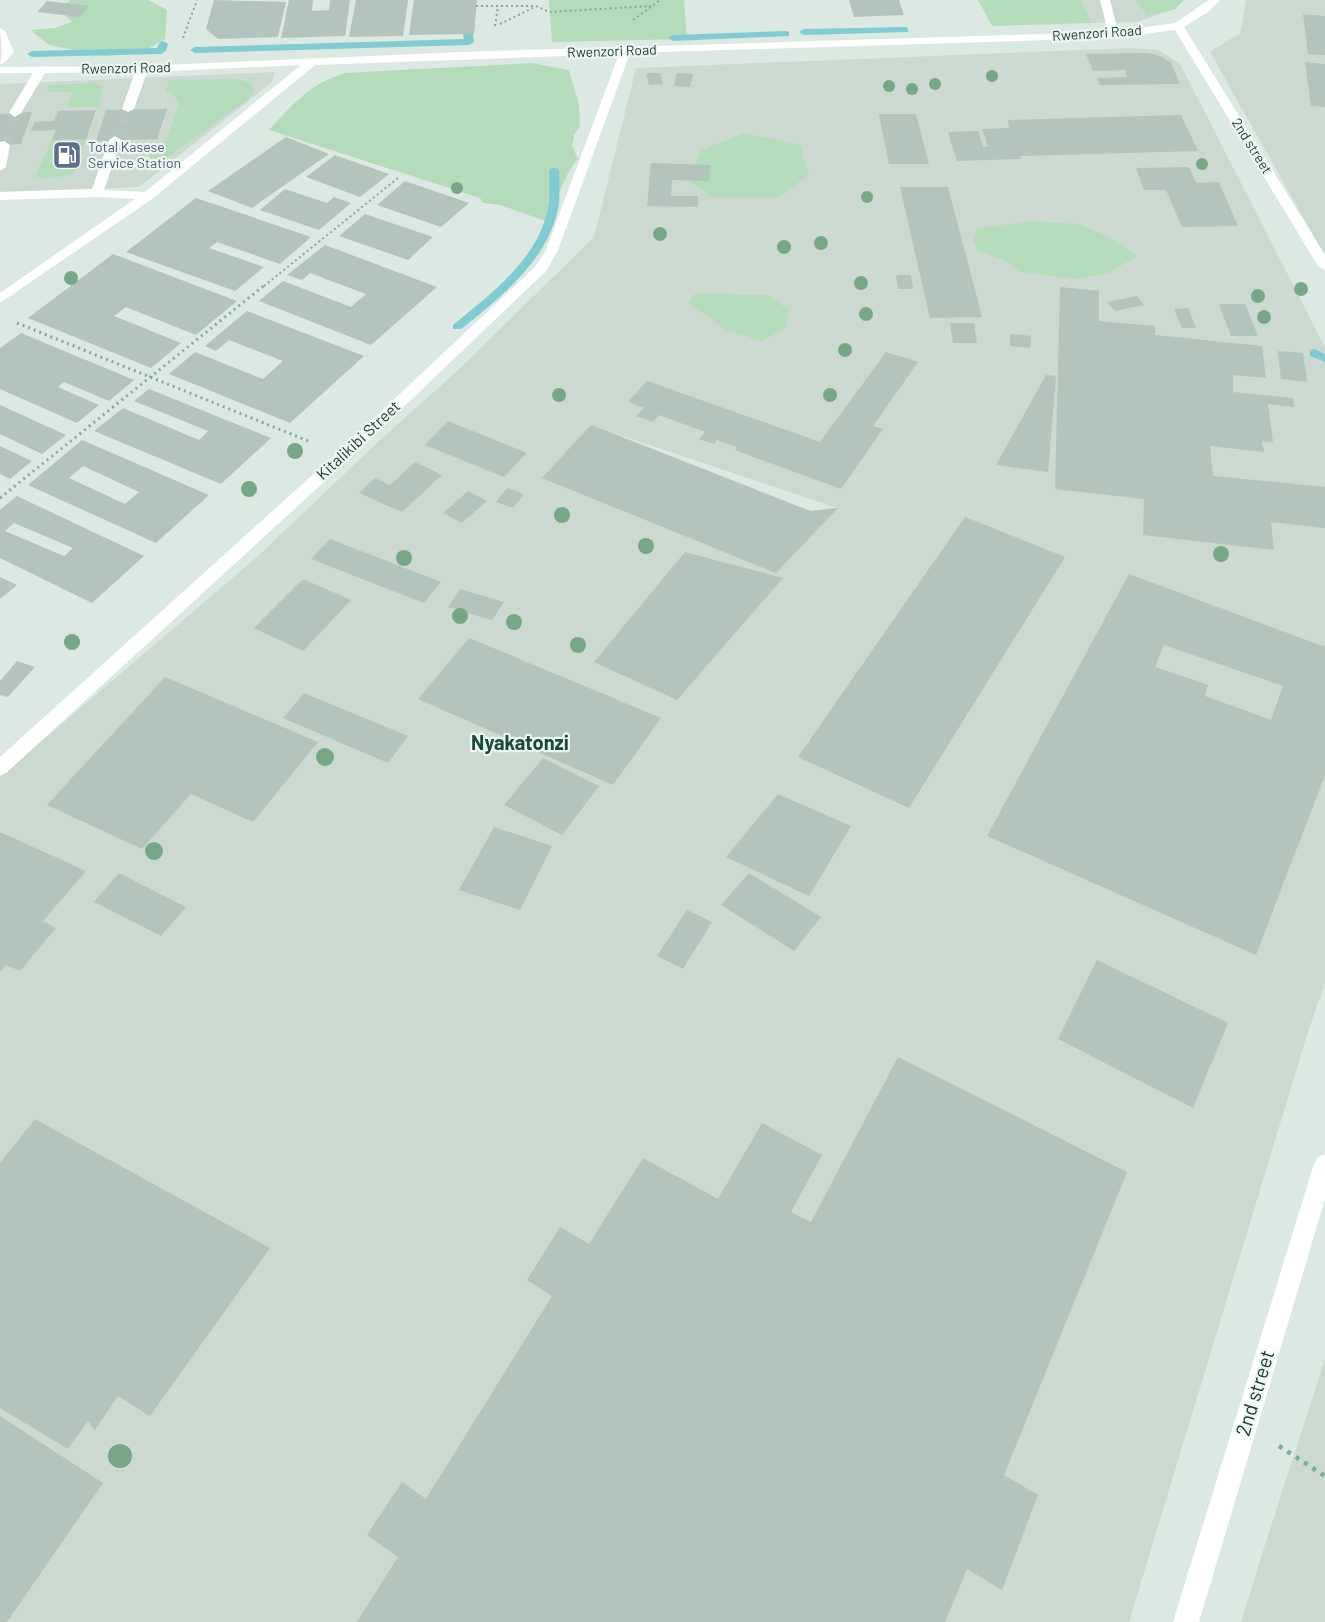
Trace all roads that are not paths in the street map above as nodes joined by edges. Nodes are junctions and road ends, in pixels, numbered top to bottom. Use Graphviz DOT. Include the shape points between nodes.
graph roads {
  1 [pos="1105,0"];
  2 [pos="1215,0"];
  3 [pos="1178,26"];
  4 [pos="0,31"];
  5 [pos="1114,35"];
  6 [pos="626,50"];
  7 [pos="0,61"];
  8 [pos="312,62"];
  9 [pos="142,69"];
  10 [pos="0,70"];
  11 [pos="41,70"];
  12 [pos="128,110"];
  13 [pos="15,113"];
  14 [pos="115,140"];
  15 [pos="4,145"];
  16 [pos="0,167"];
  17 [pos="97,193"];
  18 [pos="0,196"];
  19 [pos="148,196"];
  20 [pos="1321,253"];
  21 [pos="1325,266"];
  22 [pos="0,299"];
  23 [pos="0,768"];
  24 [pos="1325,1164"];
  25 [pos="1186,1622"];
  1 -- 5 [label="street"];
  2 -- 3 [label="street, Rwenzori Road"];
  3 -- 5 [label="street, Rwenzori Road"];
  3 -- 20 [label="street, 2nd street"];
  4 -- 7 [label="street" via="8,52"];
  5 -- 6 [label="street, Rwenzori Road"];
  6 -- 8 [label="street, Rwenzori Road"];
  6 -- 23 [label="street, Kitalikibi Street" via="552,250 541,267 344,454"];
  8 -- 9 [label="street, Rwenzori Road"];
  8 -- 19 [label="street"];
  9 -- 11 [label="street, Rwenzori Road"];
  9 -- 12 [label="street"];
  10 -- 11 [label="street, Rwenzori Road"];
  11 -- 13 [label="street"];
  14 -- 17 [label="street"];
  15 -- 16 [label="street"];
  17 -- 18 [label="street"];
  17 -- 19 [label="street"];
  19 -- 22 [label="street"];
  20 -- 21 [label="street, 2nd street"];
  24 -- 25 [label="street, 2nd street"];
}
